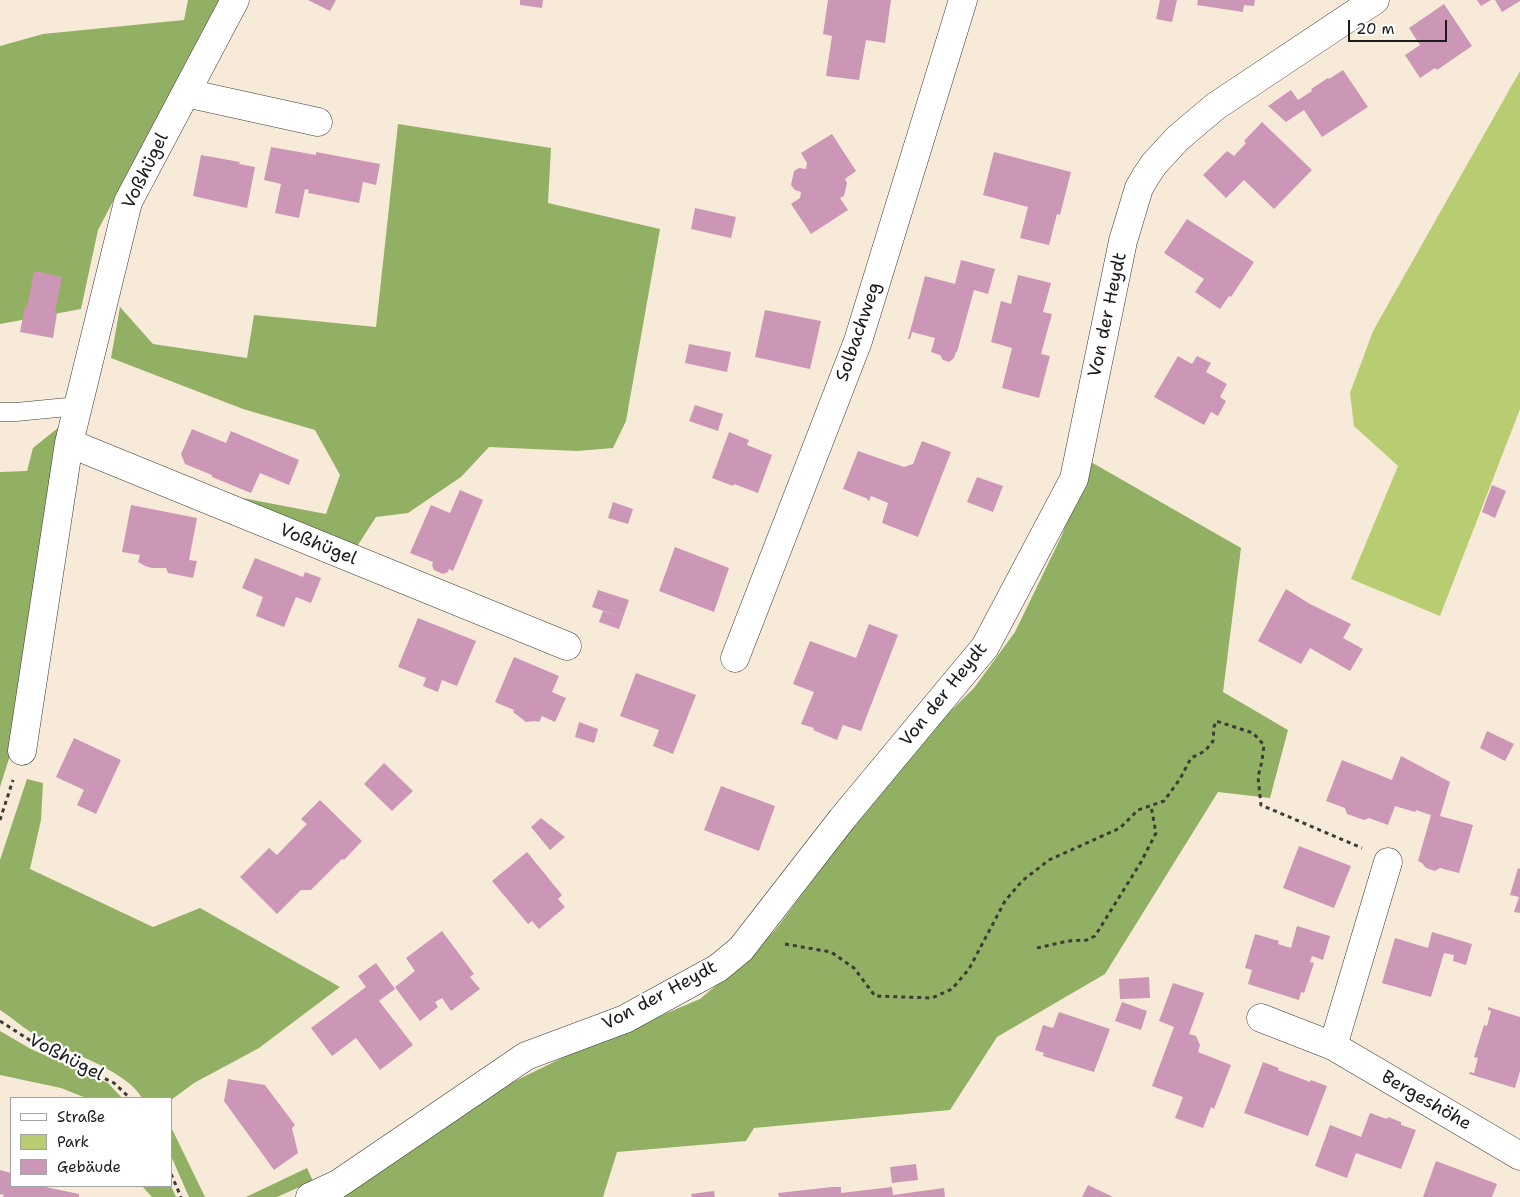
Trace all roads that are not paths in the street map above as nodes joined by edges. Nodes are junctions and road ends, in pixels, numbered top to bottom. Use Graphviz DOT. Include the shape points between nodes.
graph roads {
  1 [pos="235,0"];
  2 [pos="963,0"];
  3 [pos="1375,0"];
  4 [pos="186,93"];
  5 [pos="318,122"];
  6 [pos="78,406"];
  7 [pos="0,412"];
  8 [pos="69,443"];
  9 [pos="567,646"];
  10 [pos="735,658"];
  11 [pos="22,751"];
  12 [pos="1388,862"];
  13 [pos="1261,1018"];
  14 [pos="1333,1046"];
  15 [pos="1520,1156"];
  16 [pos="310,1197"];
  1 -- 4 [label="street, Voßhügel"];
  2 -- 10 [label="street, Solbachweg" via="858,341"];
  3 -- 16 [label="street, Von der Heydt" via="1216,106 1178,138 1154,164 1139,188 1123,240 1074,478 985,647 842,820 741,949 718,968 625,1019 526,1056 338,1184"];
  4 -- 5 [label="street"];
  4 -- 6 [label="street, Voßhügel" via="128,202"];
  6 -- 7 [label="lane"];
  6 -- 8 [label="street, Voßhügel"];
  8 -- 9 [label="street, Voßhügel"];
  8 -- 11 [label="street, Voßhügel"];
  12 -- 14 [label="street"];
  13 -- 14 [label="street, Bergeshöhe"];
  14 -- 15 [label="street, Bergeshöhe"];
}
